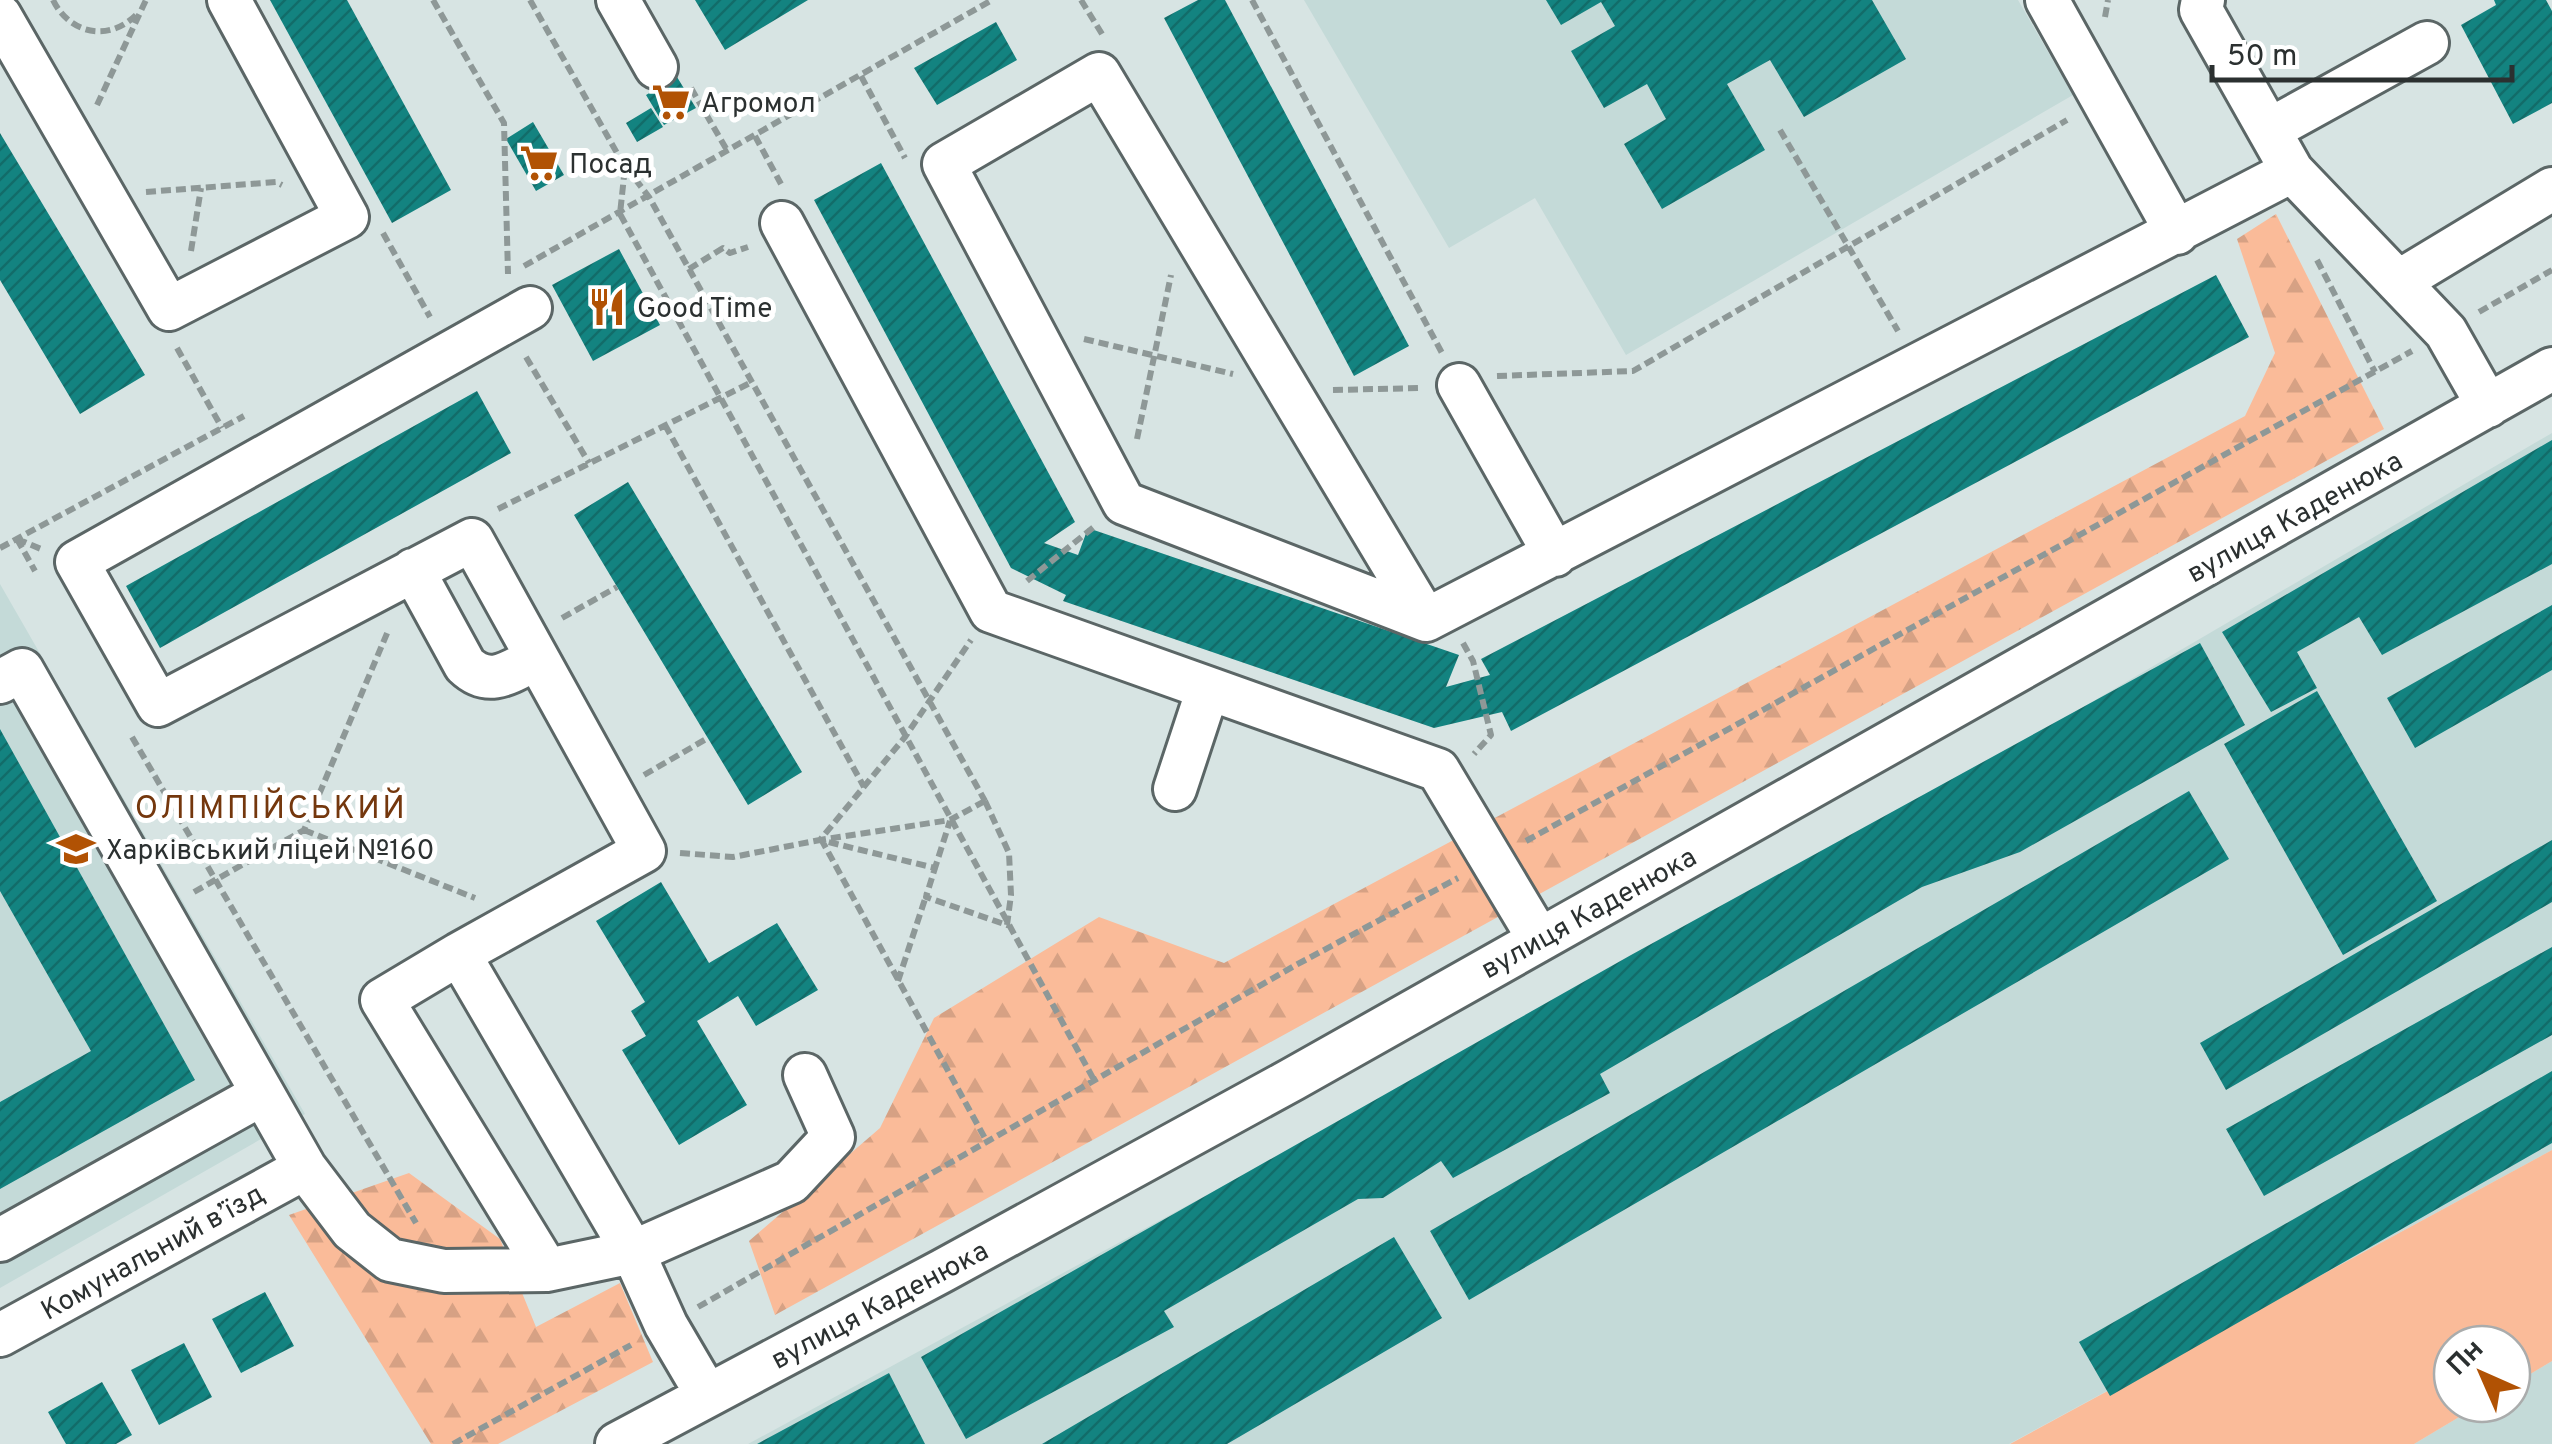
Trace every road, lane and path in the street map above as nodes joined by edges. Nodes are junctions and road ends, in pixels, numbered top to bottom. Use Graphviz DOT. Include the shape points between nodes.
graph roads {
  1 [pos="53,0"];
  2 [pos="146,0"];
  3 [pos="229,0"];
  4 [pos="433,0"];
  5 [pos="530,0"];
  6 [pos="618,0"];
  7 [pos="1252,0"];
  8 [pos="2047,0"];
  9 [pos="2203,0"];
  10 [pos="142,9"];
  11 [pos="0,16"];
  12 [pos="2427,42"];
  13 [pos="656,67"];
  14 [pos="861,76"];
  15 [pos="2102,99"];
  16 [pos="94,112"];
  17 [pos="1780,130"];
  18 [pos="2271,130"];
  19 [pos="907,162"];
  20 [pos="625,166"];
  21 [pos="2292,171"];
  22 [pos="201,188"];
  23 [pos="289,189"];
  24 [pos="2552,189"];
  25 [pos="144,192"];
  26 [pos="782,223"];
  27 [pos="2178,233"];
  28 [pos="1848,246"];
  29 [pos="2311,249"];
  30 [pos="1173,263"];
  31 [pos="189,266"];
  32 [pos="2398,282"];
  33 [pos="519,292"];
  34 [pos="1030,327"];
  35 [pos="524,354"];
  36 [pos="1154,356"];
  37 [pos="1920,367"];
  38 [pos="2552,369"];
  39 [pos="2376,372"];
  40 [pos="752,382"];
  41 [pos="1459,384"];
  42 [pos="1287,388"];
  43 [pos="720,398"];
  44 [pos="2488,406"];
  45 [pos="665,426"];
  46 [pos="589,463"];
  47 [pos="1124,503"];
  48 [pos="472,540"];
  49 [pos="1556,555"];
  50 [pos="413,570"];
  51 [pos="617,587"];
  52 [pos="991,611"];
  53 [pos="1436,616"];
  54 [pos="532,648"];
  55 [pos="0,682"];
  56 [pos="1208,689"];
  57 [pos="708,738"];
  58 [pos="905,738"];
  59 [pos="1447,784"];
  60 [pos="866,785"];
  61 [pos="1175,789"];
  62 [pos="612,793"];
  63 [pos="985,801"];
  64 [pos="950,820"];
  65 [pos="304,830"];
  66 [pos="820,840"];
  67 [pos="644,851"];
  68 [pos="935,868"];
  69 [pos="926,896"];
  70 [pos="524,918"];
  71 [pos="1007,925"];
  72 [pos="1539,940"];
  73 [pos="459,954"];
  74 [pos="898,982"];
  75 [pos="805,1076"];
  76 [pos="1094,1080"];
  77 [pos="262,1094"];
  78 [pos="987,1142"];
  79 [pos="304,1168"];
  80 [pos="0,1240"];
  81 [pos="633,1252"];
  82 [pos="547,1270"];
  83 [pos="444,1272"];
  84 [pos="0,1335"];
  85 [pos="707,1395"];
  86 [pos="474,1432"];
  87 [pos="453,1444"];
  88 [pos="617,1444"];
  1 -- 10 [label="path" via="78,28 105,34"];
  2 -- 10 [label="path"];
  3 -- 11 [label="street" via="347,217 170,308"];
  4 -- 33 [label="path" via="504,123"];
  5 -- 20 [label="path"];
  6 -- 13 [label="street"];
  7 -- 41 [label="path"];
  8 -- 15 [label="street"];
  9 -- 18 [label="street" via="2201,10"];
  10 -- 16 [label="path"];
  12 -- 18 [label="street"];
  14 -- 19 [label="path"];
  15 -- 27 [label="street"];
  15 -- 28 [label="path"];
  17 -- 28 [label="path"];
  18 -- 21 [label="street"];
  20 -- 40 [label="path"];
  20 -- 43 [label="path" via="620,214"];
  21 -- 27 [label="street"];
  21 -- 32 [label="street"];
  22 -- 23 [label="path" via="276,182"];
  22 -- 25 [label="path"];
  22 -- 31 [label="path"];
  24 -- 32 [label="street"];
  26 -- 52 [label="street"];
  27 -- 37 [label="street"];
  28 -- 37 [label="path"];
  28 -- 41 [label="path" via="1633,371 1505,374"];
  29 -- 39 [label="path"];
  30 -- 36 [label="path"];
  32 -- 44 [label="street" via="2446,332"];
  33 -- 50 [label="street" via="77,562 158,706"];
  34 -- 36 [label="path"];
  34 -- 42 [label="street" via="944,164 1098,74"];
  34 -- 47 [label="street"];
  35 -- 46 [label="path"];
  36 -- 42 [label="path"];
  36 -- 47 [label="path"];
  37 -- 49 [label="street"];
  38 -- 44 [label="street, вулиця Каденюка"];
  40 -- 43 [label="path"];
  40 -- 63 [label="path"];
  41 -- 42 [label="path"];
  41 -- 49 [label="street"];
  42 -- 53 [label="street"];
  43 -- 45 [label="path"];
  43 -- 58 [label="path"];
  44 -- 72 [label="street, вулиця Каденюка"];
  45 -- 46 [label="path"];
  45 -- 60 [label="path"];
  46 -- 48 [label="path" via="464,526"];
  47 -- 52 [label="path"];
  47 -- 53 [label="street"];
  48 -- 50 [label="street"];
  48 -- 54 [label="street"];
  49 -- 53 [label="street"];
  50 -- 54 [label="street" via="475,675 500,677"];
  50 -- 65 [label="path"];
  51 -- 54 [label="path"];
  52 -- 56 [label="street"];
  52 -- 58 [label="path"];
  53 -- 59 [label="path" via="1473,662 1490,734"];
  54 -- 62 [label="street"];
  55 -- 77 [label="street" via="22,670"];
  56 -- 59 [label="street" via="1438,770"];
  56 -- 61 [label="street"];
  57 -- 62 [label="path"];
  58 -- 60 [label="path"];
  58 -- 64 [label="path"];
  59 -- 72 [label="street"];
  60 -- 66 [label="path"];
  62 -- 67 [label="street"];
  63 -- 64 [label="path"];
  63 -- 71 [label="path" via="1009,853"];
  64 -- 66 [label="path"];
  64 -- 68 [label="path"];
  64 -- 71 [label="path"];
  65 -- 70 [label="path"];
  65 -- 83 [label="path" via="216,881"];
  66 -- 67 [label="path" via="732,857"];
  66 -- 68 [label="path"];
  66 -- 74 [label="path"];
  67 -- 70 [label="street"];
  68 -- 69 [label="path"];
  69 -- 71 [label="path"];
  69 -- 74 [label="path"];
  70 -- 73 [label="street"];
  71 -- 76 [label="path"];
  72 -- 85 [label="street, вулиця Каденюка"];
  73 -- 81 [label="street"];
  73 -- 82 [label="street" via="382,1000"];
  74 -- 78 [label="path"];
  75 -- 81 [label="street" via="833,1137 791,1182"];
  77 -- 79 [label="street"];
  77 -- 80 [label="street"];
  79 -- 83 [label="street" via="352,1230 390,1260"];
  79 -- 84 [label="street, Комунальний в’їзд"];
  81 -- 82 [label="street"];
  81 -- 85 [label="street"];
  82 -- 83 [label="street"];
  85 -- 88 [label="street, вулиця Каденюка"];
  86 -- 87 [label="path"];
}
